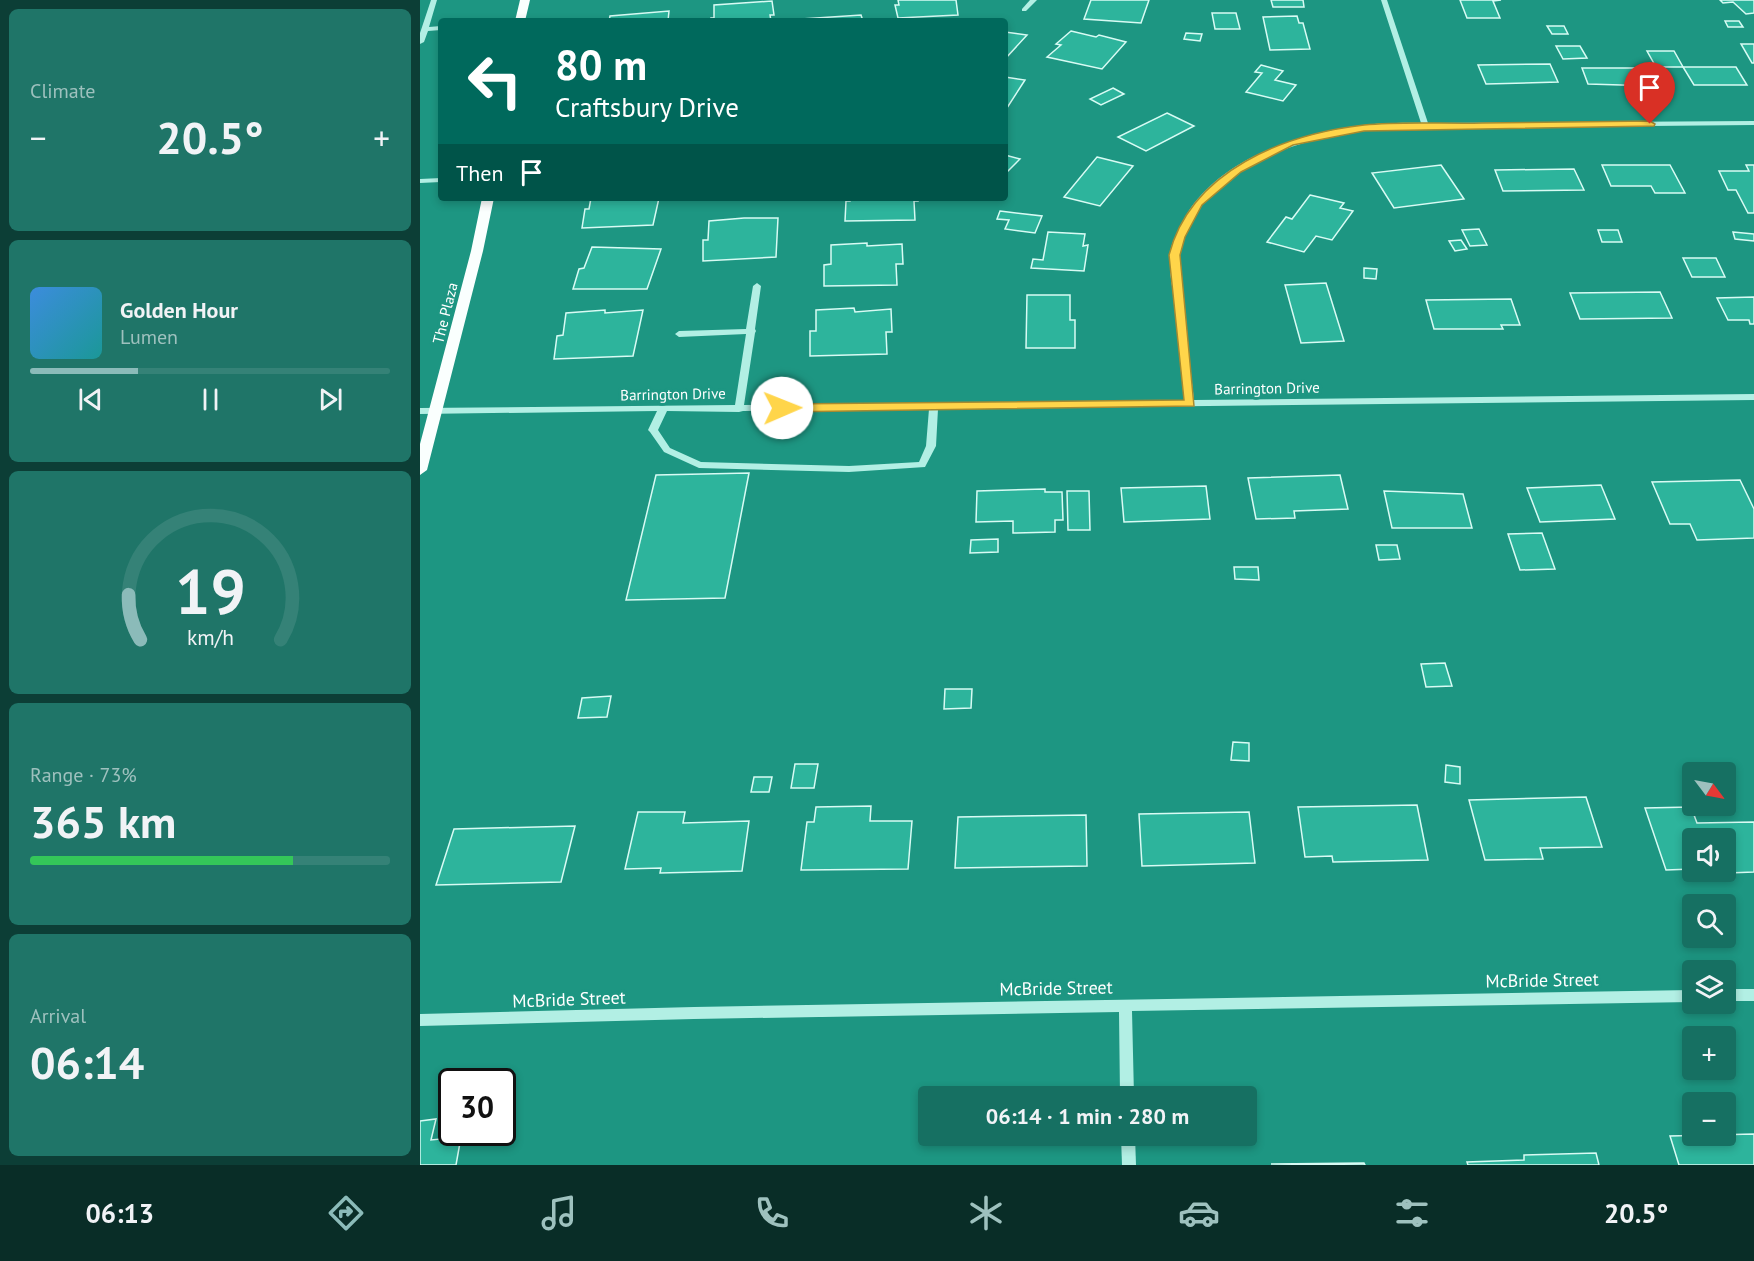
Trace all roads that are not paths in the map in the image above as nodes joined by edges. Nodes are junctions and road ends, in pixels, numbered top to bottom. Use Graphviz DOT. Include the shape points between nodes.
graph roads {
  1 [pos="434,0"];
  2 [pos="525,0"];
  3 [pos="1034,0"];
  4 [pos="1384,0"];
  5 [pos="1024,10"];
  6 [pos="521,18"];
  7 [pos="438,28"];
  8 [pos="425,30"];
  9 [pos="420,42"];
  10 [pos="1754,123"];
  11 [pos="1425,125"];
  12 [pos="438,180"];
  13 [pos="420,182"];
  14 [pos="487,201"];
  15 [pos="757,286"];
  16 [pos="752,331"];
  17 [pos="679,334"];
  18 [pos="1754,397"];
  19 [pos="1190,403"];
  20 [pos="934,406"];
  21 [pos="663,409"];
  22 [pos="739,409"];
  23 [pos="437,410"];
  24 [pos="420,411"];
  25 [pos="420,470"];
  26 [pos="1736,995"];
  27 [pos="1754,995"];
  28 [pos="1682,996"];
  29 [pos="1125,1005"];
  30 [pos="420,1020"];
  31 [pos="1127,1086"];
  32 [pos="1128,1146"];
  33 [pos="1129,1165"];
  1 -- 8 [label="street"];
  2 -- 6 [label="main road"];
  3 -- 5 [label="street"];
  4 -- 11 [label="street"];
  7 -- 8 [label="street"];
  8 -- 9 [label="street"];
  10 -- 11 [label="street"];
  11 -- 19 [label="street" via="1364,128 1290,143 1237,170 1198,204 1179,237 1175,255"];
  12 -- 13 [label="street"];
  14 -- 23 [label="main road, The Plaza"];
  15 -- 16 [label="street"];
  16 -- 17 [label="street"];
  16 -- 22 [label="street"];
  18 -- 19 [label="street, Barrington Drive"];
  19 -- 20 [label="street, Barrington Drive"];
  20 -- 21 [label="street" via="931,446 922,465 849,469 699,465 667,450 653,430"];
  20 -- 22 [label="street, Barrington Drive"];
  21 -- 22 [label="street, Barrington Drive"];
  21 -- 23 [label="street, Barrington Drive"];
  23 -- 24 [label="street, Barrington Drive"];
  23 -- 25 [label="main road, The Plaza"];
  26 -- 27 [label="street"];
  28 -- 29 [label="street, McBride Street"];
  29 -- 30 [label="street, McBride Street"];
  29 -- 31 [label="street"];
  32 -- 33 [label="street"];
}
